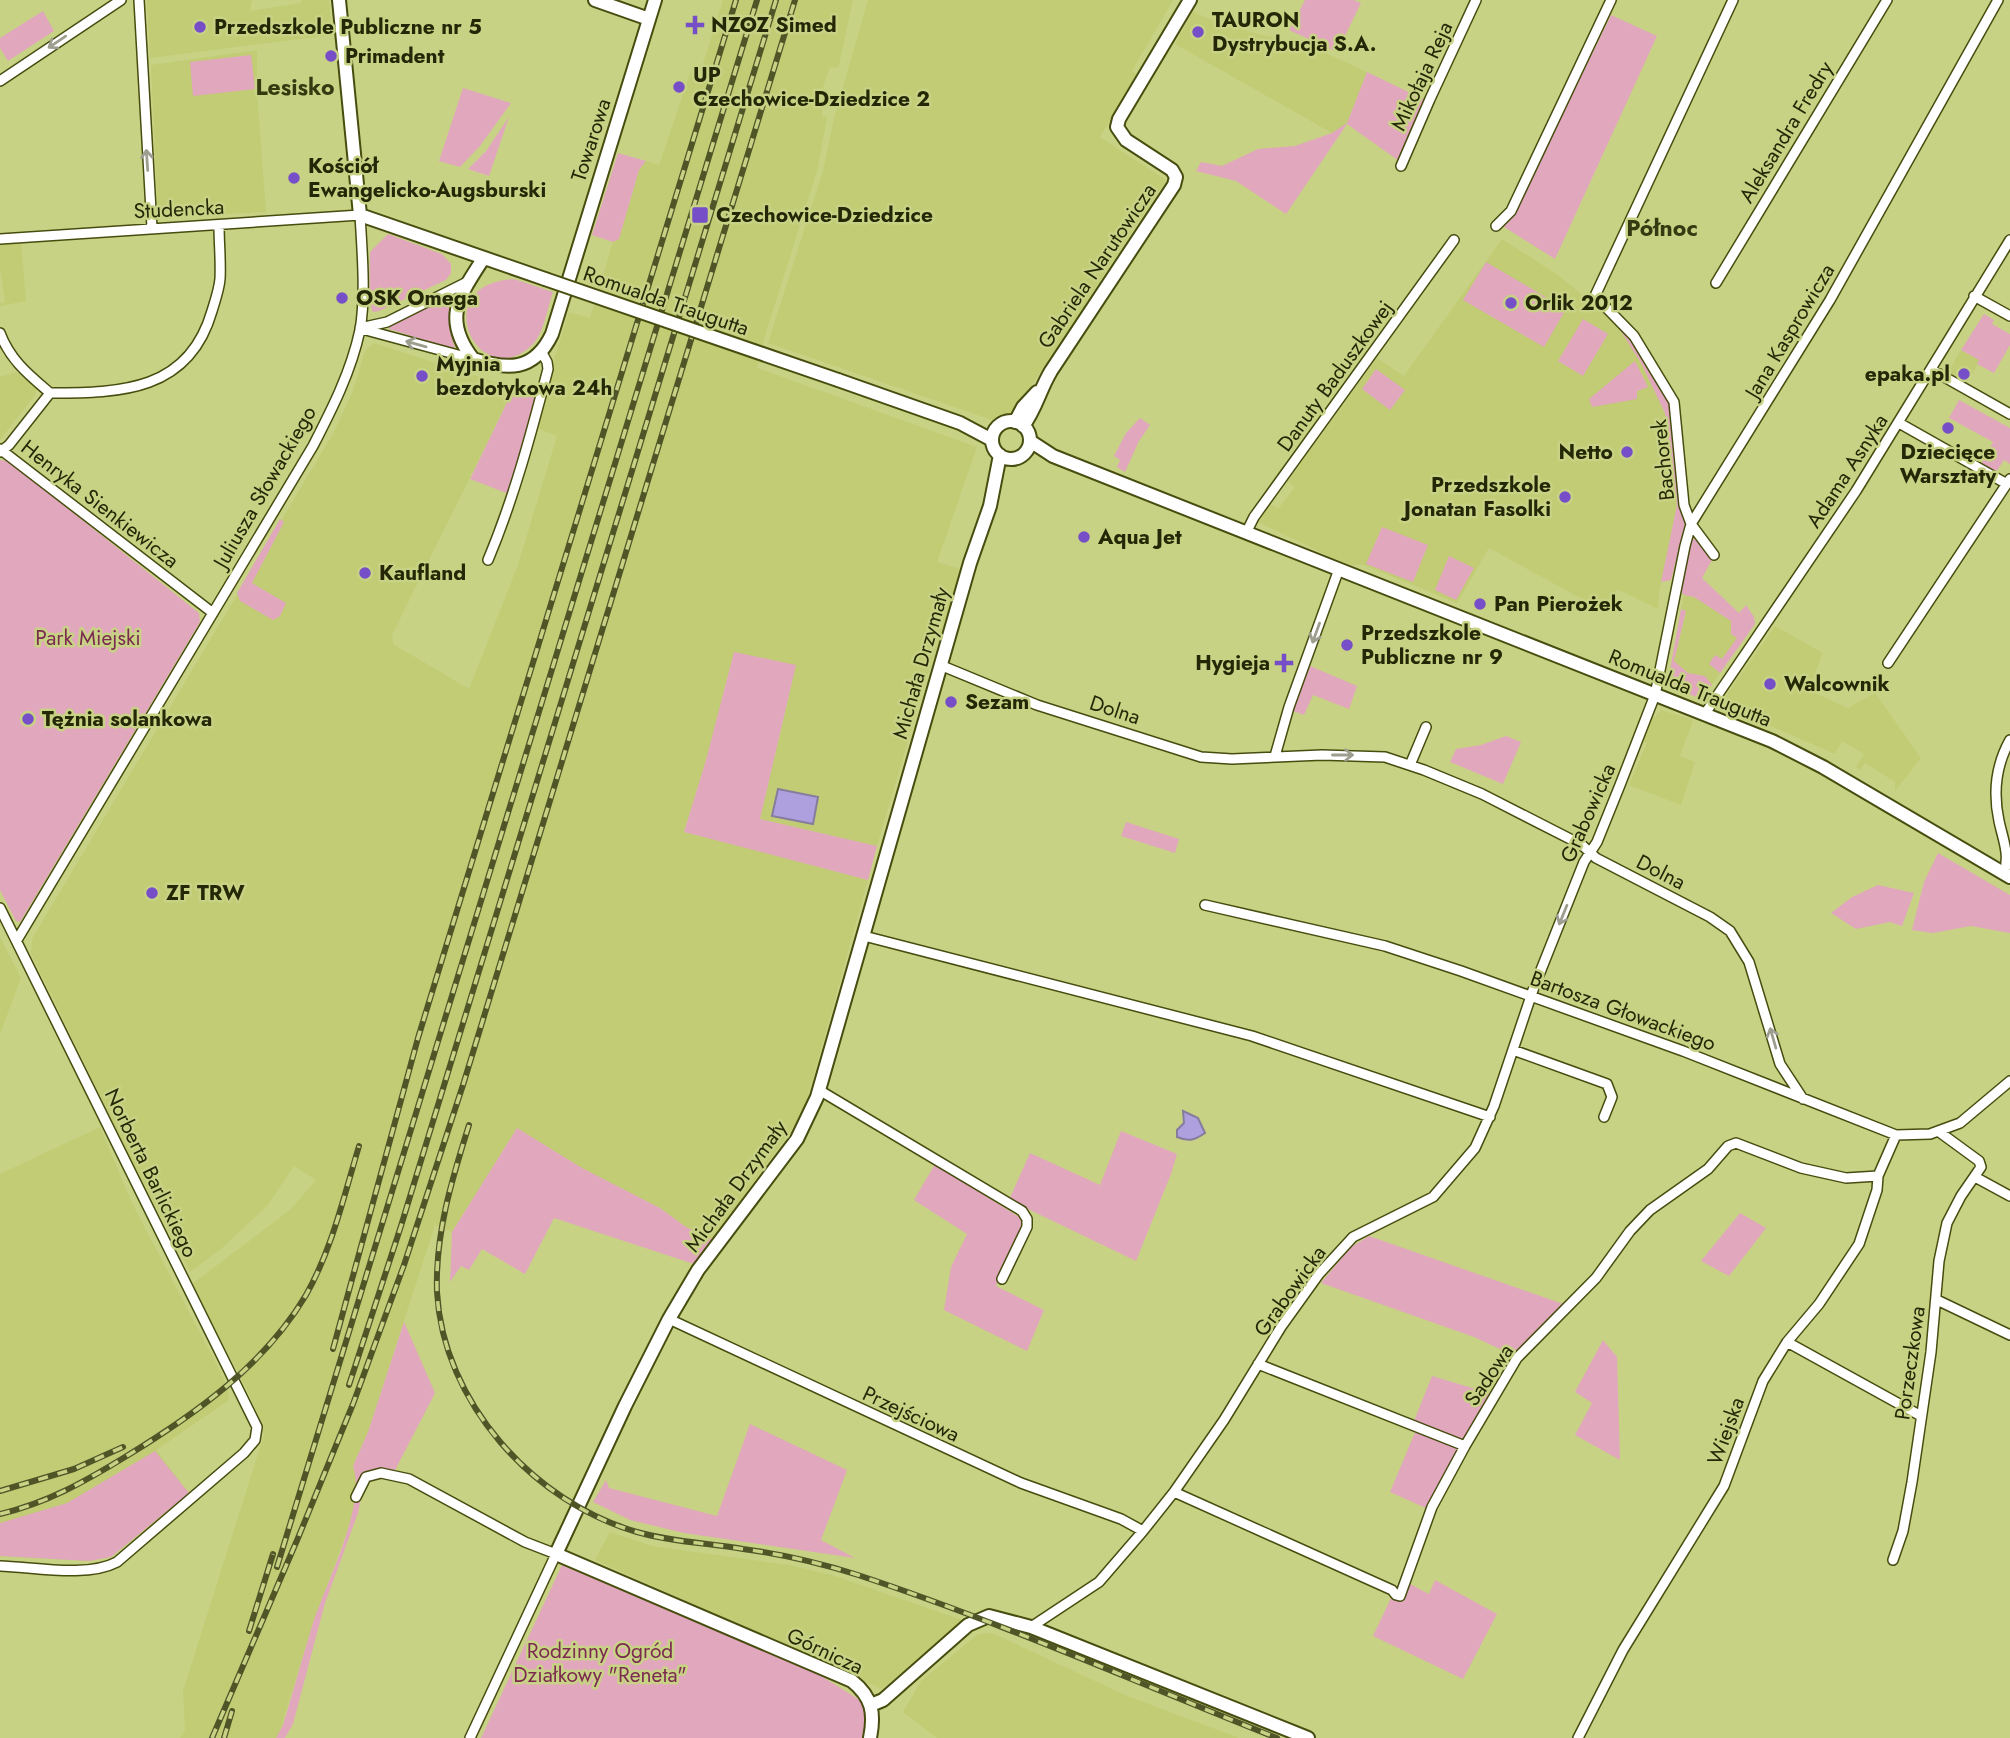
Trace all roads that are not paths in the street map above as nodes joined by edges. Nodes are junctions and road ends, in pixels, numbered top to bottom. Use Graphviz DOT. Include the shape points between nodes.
graph roads {
  1 [pos="340,0"];
  2 [pos="595,0"];
  3 [pos="655,0"];
  4 [pos="1190,0"];
  5 [pos="1476,0"];
  6 [pos="1611,0"];
  7 [pos="1733,0"];
  8 [pos="1887,0"];
  9 [pos="1998,0"];
  10 [pos="117,1"];
  11 [pos="138,1"];
  12 [pos="649,19"];
  13 [pos="0,81"];
  14 [pos="1401,166"];
  15 [pos="360,215"];
  16 [pos="219,225"];
  17 [pos="1496,226"];
  18 [pos="152,228"];
  19 [pos="0,239"];
  20 [pos="1454,240"];
  21 [pos="2010,240"];
  22 [pos="483,259"];
  23 [pos="469,281"];
  24 [pos="1716,283"];
  25 [pos="1974,296"];
  26 [pos="2010,316"];
  27 [pos="360,328"];
  28 [pos="0,333"];
  29 [pos="541,351"];
  30 [pos="472,359"];
  31 [pos="1932,370"];
  32 [pos="50,393"];
  33 [pos="2010,414"];
  34 [pos="1899,423"];
  35 [pos="1019,424"];
  36 [pos="994,434"];
  37 [pos="1027,447"];
  38 [pos="1,450"];
  39 [pos="1005,457"];
  40 [pos="2008,481"];
  41 [pos="1691,524"];
  42 [pos="1246,533"];
  43 [pos="1714,555"];
  44 [pos="488,559"];
  45 [pos="1339,569"];
  46 [pos="213,613"];
  47 [pos="1888,663"];
  48 [pos="940,665"];
  49 [pos="1655,695"];
  50 [pos="1704,715"];
  51 [pos="1426,727"];
  52 [pos="2010,740"];
  53 [pos="1275,756"];
  54 [pos="1410,765"];
  55 [pos="1590,852"];
  56 [pos="2007,876"];
  57 [pos="1205,905"];
  58 [pos="0,908"];
  59 [pos="864,936"];
  60 [pos="17,940"];
  61 [pos="1532,996"];
  62 [pos="1513,1050"];
  63 [pos="2010,1081"];
  64 [pos="819,1090"];
  65 [pos="1802,1099"];
  66 [pos="1490,1117"];
  67 [pos="1604,1117"];
  68 [pos="1938,1131"];
  69 [pos="1896,1135"];
  70 [pos="1878,1176"];
  71 [pos="1975,1177"];
  72 [pos="2010,1196"];
  73 [pos="1003,1279"];
  74 [pos="1937,1300"];
  75 [pos="669,1320"];
  76 [pos="2010,1335"];
  77 [pos="1787,1342"];
  78 [pos="1258,1364"];
  79 [pos="1920,1416"];
  80 [pos="1465,1446"];
  81 [pos="1174,1492"];
  82 [pos="356,1497"];
  83 [pos="1143,1531"];
  84 [pos="556,1554"];
  85 [pos="1893,1560"];
  86 [pos="0,1566"];
  87 [pos="1031,1627"];
  88 [pos="871,1705"];
  89 [pos="470,1738"];
  90 [pos="870,1738"];
  91 [pos="1308,1738"];
  92 [pos="1578,1738"];
  1 -- 15 [label="street, Juliusza Słowackiego"];
  2 -- 12 [label="street"];
  3 -- 12 [label="street, Towarowa"];
  4 -- 35 [label="street, Gabriela Narutowicza" via="1117,127 1126,140 1172,170 1174,185 1040,389 1032,413"];
  5 -- 14 [label="street, Mikołaja Reja"];
  6 -- 17 [label="street" via="1511,211"];
  7 -- 41 [label="street, Bachorek" via="1595,296 1633,336 1674,402 1684,505"];
  8 -- 24 [label="street, Aleksandra Fredry"];
  9 -- 41 [label="street, Jana Kasprowicza" via="1830,300"];
  10 -- 13 [label="street, one-way"];
  18 -- 11 [label="street, one-way"];
  12 -- 29 [label="street, Towarowa" via="554,327"];
  15 -- 16 [label="street, Studencka"];
  15 -- 22 [label="street, Romualda Traugutta"];
  15 -- 27 [label="street, Juliusza Słowackiego"];
  16 -- 18 [label="street, Studencka"];
  16 -- 32 [label="street" via="217,296 203,336 185,361 163,378 132,388"];
  18 -- 19 [label="street, Studencka"];
  20 -- 42 [label="street, Danuty Baduszkowej"];
  21 -- 25 [label="street, Adama Asnyka"];
  22 -- 23 [label="street"];
  22 -- 36 [label="street, Romualda Traugutta, bridge"];
  23 -- 27 [label="street" via="387,322"];
  23 -- 30 [label="street" via="458,299 455,316 456,332"];
  25 -- 26 [label="street"];
  25 -- 31 [label="street, Adama Asnyka"];
  30 -- 27 [label="street, one-way"];
  27 -- 46 [label="street, Juliusza Słowackiego" via="336,402"];
  28 -- 32 [label="street" via="18,365"];
  29 -- 30 [label="street" via="530,361 509,367"];
  29 -- 44 [label="street" via="548,369 530,442"];
  31 -- 33 [label="street"];
  31 -- 34 [label="street, Adama Asnyka"];
  32 -- 38 [label="street"];
  34 -- 40 [label="street"];
  34 -- 50 [label="street, Adama Asnyka"];
  35 -- 36 [label="street" via="1005,422"];
  35 -- 37 [label="street"];
  36 -- 39 [label="street" via="996,451"];
  37 -- 39 [label="street"];
  37 -- 42 [label="street, Romualda Traugutta"];
  38 -- 46 [label="street, Henryka Sienkiewicza"];
  39 -- 48 [label="street, Michała Drzymały"];
  40 -- 47 [label="street"];
  41 -- 43 [label="street, Bachorek"];
  41 -- 49 [label="street, Jana Kasprowicza"];
  42 -- 45 [label="street, Romualda Traugutta"];
  45 -- 49 [label="street, Romualda Traugutta"];
  45 -- 53 [label="street, one-way"];
  46 -- 60 [label="street, Juliusza Słowackiego"];
  48 -- 53 [label="street, Dolna" via="1037,705 1201,757"];
  48 -- 59 [label="street, Michała Drzymały"];
  49 -- 50 [label="street, Romualda Traugutta"];
  49 -- 55 [label="street, Grabowicka"];
  50 -- 56 [label="street, Romualda Traugutta" via="1823,767"];
  51 -- 54 [label="street"];
  52 -- 56 [label="street" via="2001,755 1995,788 2010,853"];
  53 -- 54 [label="street, Dolna, one-way" via="1367,755"];
  54 -- 55 [label="street, Dolna" via="1482,794"];
  55 -- 61 [label="street, Grabowicka, one-way"];
  65 -- 55 [label="street, Dolna, one-way" via="1780,1064 1749,962 1730,931"];
  57 -- 61 [label="street, Bartosza Głowackiego" via="1385,946"];
  58 -- 60 [label="street, Norberta Barlickiego"];
  59 -- 64 [label="street, Michała Drzymały"];
  59 -- 66 [label="street" via="1252,1036"];
  60 -- 86 [label="street, Norberta Barlickiego" via="256,1422 257,1435 244,1453 112,1564 89,1570"];
  61 -- 62 [label="street, Grabowicka"];
  61 -- 65 [label="street, Bartosza Głowackiego"];
  62 -- 66 [label="street, Grabowicka"];
  62 -- 67 [label="street" via="1607,1084 1612,1097"];
  63 -- 68 [label="street, Bartosza Głowackiego" via="1960,1123"];
  64 -- 73 [label="street" via="1022,1211 1027,1227"];
  64 -- 75 [label="street, Michała Drzymały" via="797,1139 698,1270"];
  65 -- 69 [label="street, Bartosza Głowackiego"];
  66 -- 78 [label="street, Grabowicka" via="1475,1148 1433,1197 1353,1237 1319,1274"];
  68 -- 69 [label="street, Bartosza Głowackiego"];
  68 -- 71 [label="street" via="1979,1161"];
  69 -- 70 [label="street, Wiejska"];
  70 -- 77 [label="street, Wiejska" via="1859,1244"];
  70 -- 80 [label="street, Sadowa" via="1846,1178 1774,1160 1746,1145 1728,1146 1708,1169 1643,1217 1596,1278 1517,1358"];
  71 -- 72 [label="street"];
  71 -- 74 [label="street, Porzeczkowa" via="1947,1223"];
  74 -- 76 [label="street"];
  74 -- 79 [label="street, Porzeczkowa"];
  75 -- 83 [label="street, Przejściowa" via="1021,1483"];
  75 -- 84 [label="street, Michała Drzymały"];
  77 -- 79 [label="street"];
  77 -- 92 [label="street, Wiejska" via="1763,1381 1724,1486 1623,1650"];
  78 -- 80 [label="street"];
  78 -- 81 [label="street, Grabowicka"];
  79 -- 85 [label="street, Porzeczkowa" via="1903,1531"];
  80 -- 81 [label="street, Sadowa" via="1432,1507 1400,1596"];
  81 -- 83 [label="street, Grabowicka"];
  82 -- 84 [label="street, Górnicza" via="366,1477 381,1474 409,1479"];
  83 -- 87 [label="street, Grabowicka" via="1099,1582"];
  84 -- 88 [label="street, Górnicza" via="852,1681"];
  84 -- 89 [label="street, Michała Drzymały"];
  87 -- 88 [label="street, Górnicza" via="989,1616 968,1625 883,1700"];
  87 -- 91 [label="street, Górnicza"];
  88 -- 90 [label="street"];
}
